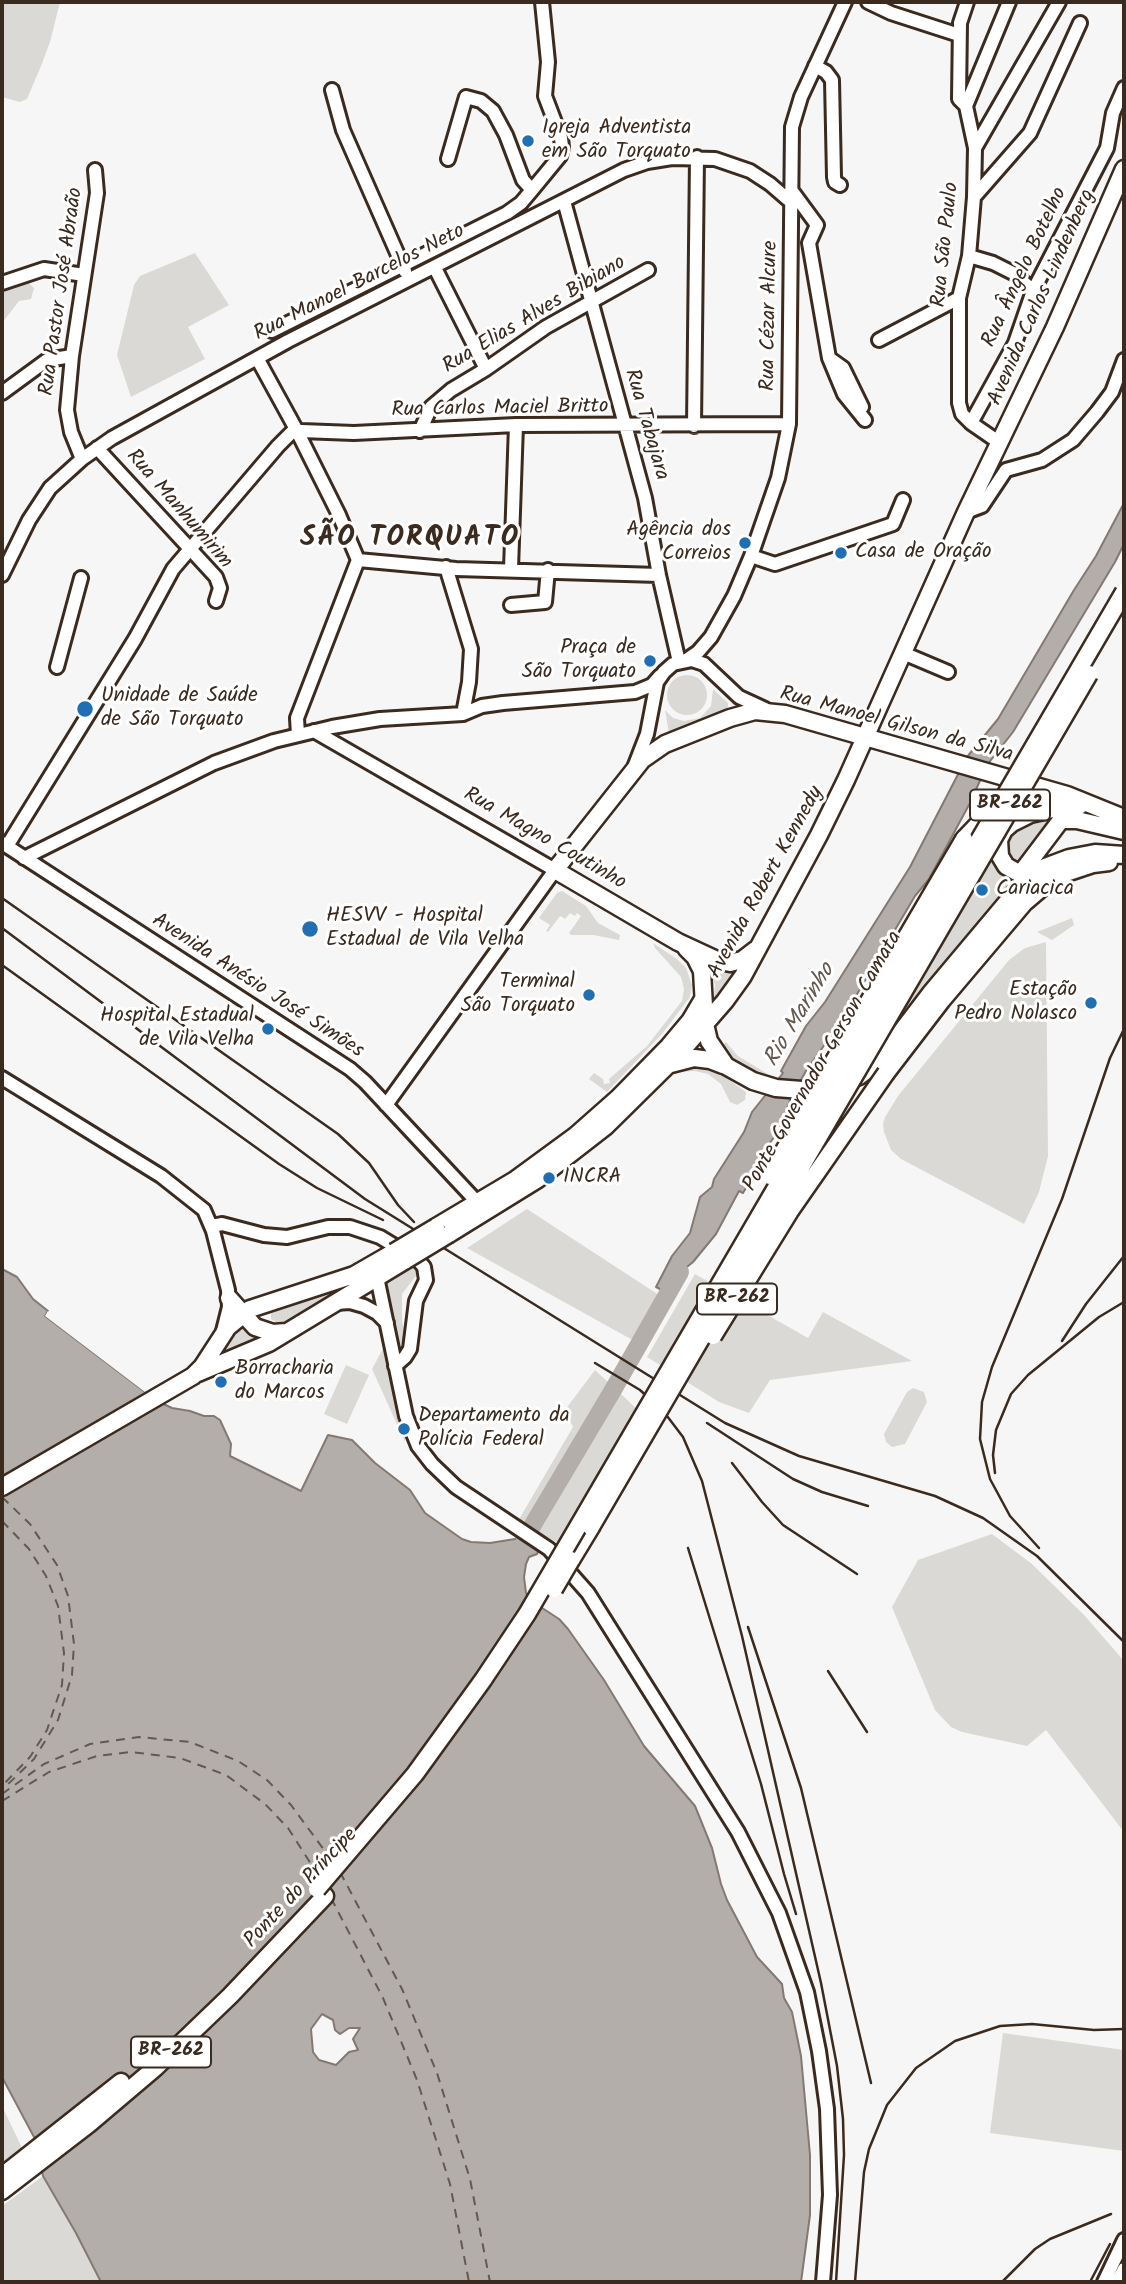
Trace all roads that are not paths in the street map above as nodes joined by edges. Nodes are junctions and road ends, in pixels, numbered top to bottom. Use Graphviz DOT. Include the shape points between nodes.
graph roads {
  1 [pos="541,2"];
  2 [pos="845,2"];
  3 [pos="868,2"];
  4 [pos="967,2"];
  5 [pos="1009,2"];
  6 [pos="1058,2"];
  7 [pos="1080,23"];
  8 [pos="959,35"];
  9 [pos="815,66"];
  10 [pos="1124,88"];
  11 [pos="332,90"];
  12 [pos="966,106"];
  13 [pos="975,148"];
  14 [pos="696,157"];
  15 [pos="448,159"];
  16 [pos="1124,169"];
  17 [pos="95,170"];
  18 [pos="840,185"];
  19 [pos="532,190"];
  20 [pos="792,197"];
  21 [pos="974,197"];
  22 [pos="564,201"];
  23 [pos="969,256"];
  24 [pos="403,265"];
  25 [pos="435,268"];
  26 [pos="648,270"];
  27 [pos="84,275"];
  28 [pos="410,281"];
  29 [pos="2,283"];
  30 [pos="1033,291"];
  31 [pos="959,298"];
  32 [pos="591,302"];
  33 [pos="272,331"];
  34 [pos="879,340"];
  35 [pos="72,356"];
  36 [pos="257,358"];
  37 [pos="1124,360"];
  38 [pos="486,369"];
  39 [pos="2,393"];
  40 [pos="864,414"];
  41 [pos="289,418"];
  42 [pos="971,423"];
  43 [pos="789,424"];
  44 [pos="516,425"];
  45 [pos="625,426"];
  46 [pos="694,426"];
  47 [pos="297,431"];
  48 [pos="420,431"];
  49 [pos="281,442"];
  50 [pos="97,447"];
  51 [pos="998,448"];
  52 [pos="82,459"];
  53 [pos="903,500"];
  54 [pos="966,512"];
  55 [pos="190,548"];
  56 [pos="751,556"];
  57 [pos="358,560"];
  58 [pos="446,567"];
  59 [pos="511,569"];
  60 [pos="548,570"];
  61 [pos="2,575"];
  62 [pos="659,575"];
  63 [pos="81,578"];
  64 [pos="1124,592"];
  65 [pos="216,601"];
  66 [pos="511,605"];
  67 [pos="1124,613"];
  68 [pos="716,629"];
  69 [pos="903,653"];
  70 [pos="682,661"];
  71 [pos="57,667"];
  72 [pos="714,671"];
  73 [pos="948,673"];
  74 [pos="660,677"];
  75 [pos="775,712"];
  76 [pos="463,715"];
  77 [pos="314,731"];
  78 [pos="298,735"];
  79 [pos="865,735"];
  80 [pos="634,767"];
  81 [pos="1069,805"];
  82 [pos="1118,815"];
  83 [pos="1096,826"];
  84 [pos="1124,831"];
  85 [pos="1124,842"];
  86 [pos="4,845"];
  87 [pos="1124,855"];
  88 [pos="24,858"];
  89 [pos="1124,861"];
  90 [pos="555,870"];
  91 [pos="1030,874"];
  92 [pos="678,942"];
  93 [pos="757,948"];
  94 [pos="705,986"];
  95 [pos="705,1024"];
  96 [pos="726,1066"];
  97 [pos="664,1069"];
  98 [pos="2,1078"];
  99 [pos="386,1105"];
  100 [pos="478,1203"];
  101 [pos="212,1226"];
  102 [pos="442,1230"];
  103 [pos="400,1256"];
  104 [pos="377,1277"];
  105 [pos="229,1298"];
  106 [pos="334,1303"];
  107 [pos="242,1314"];
  108 [pos="387,1323"];
  109 [pos="286,1332"];
  110 [pos="222,1335"];
  111 [pos="677,1355"];
  112 [pos="395,1366"];
  113 [pos="193,1376"];
  114 [pos="2,1487"];
  115 [pos="591,1527"];
  116 [pos="561,1555"];
  117 [pos="2,2176"];
  118 [pos="2,2191"];
  119 [pos="1124,2240"];
  120 [pos="1124,2269"];
  121 [pos="823,2282"];
  122 [pos="1104,2282"];
  123 [pos="1117,2282"];
  1 -- 19 [label="street" via="548,62 545,96 562,147 557,161"];
  2 -- 9 [label="street, Rua Cézar Alcure"];
  3 -- 8 [label="street"];
  4 -- 8 [label="street, Rua São Paulo"];
  5 -- 12 [label="street"];
  6 -- 13 [label="street"];
  7 -- 21 [label="street" via="1030,133"];
  8 -- 12 [label="street, Rua São Paulo" via="959,99"];
  9 -- 18 [label="street" via="832,80 834,177"];
  9 -- 20 [label="street, Rua Cézar Alcure" via="792,127"];
  10 -- 30 [label="street, Rua Ângelo Botelho" via="1113,113 1107,148"];
  11 -- 24 [label="street" via="343,130"];
  12 -- 13 [label="street, Rua São Paulo"];
  13 -- 21 [label="street, Rua São Paulo"];
  14 -- 20 [label="street, Rua Manoel Barcelos Neto" via="750,171"];
  14 -- 22 [label="street, Rua Manoel Barcelos Neto" via="635,166"];
  14 -- 46 [label="street"];
  15 -- 19 [label="street" via="466,97 481,101 493,111 523,180"];
  16 -- 51 [label="main road, Avenida Carlos Lindenberg"];
  17 -- 27 [label="street, Rua Pastor José Abraão" via="97,193"];
  19 -- 24 [label="street" via="507,213"];
  20 -- 40 [label="street, Rua Manoel Barcelos Neto" via="818,227 809,243 829,358 844,394"];
  20 -- 43 [label="street, Rua Cézar Alcure"];
  21 -- 23 [label="street, Rua São Paulo"];
  22 -- 25 [label="street, Rua Manoel Barcelos Neto"];
  22 -- 32 [label="street, Rua Tabajara"];
  23 -- 30 [label="street" via="1015,274"];
  23 -- 31 [label="street, Rua São Paulo"];
  24 -- 28 [label="street"];
  24 -- 33 [label="street"];
  25 -- 28 [label="street, Rua Manoel Barcelos Neto"];
  25 -- 38 [label="street"];
  26 -- 32 [label="street, Rua Elias Alves Bibiano"];
  27 -- 29 [label="street" via="44,269"];
  27 -- 35 [label="street, Rua Pastor José Abraão"];
  28 -- 36 [label="street, Rua Manoel Barcelos Neto"];
  30 -- 42 [label="street, Rua Ângelo Botelho" via="1015,343"];
  31 -- 34 [label="street"];
  31 -- 42 [label="street, Rua São Paulo" via="958,403"];
  32 -- 38 [label="street, Rua Elias Alves Bibiano"];
  32 -- 45 [label="street, Rua Tabajara"];
  35 -- 39 [label="street" via="44,362"];
  35 -- 52 [label="street, Rua Pastor José Abraão" via="67,420"];
  36 -- 41 [label="street"];
  36 -- 50 [label="street, Rua Manoel Barcelos Neto"];
  37 -- 54 [label="street" via="1105,402 1073,440 1042,460 1006,470 986,502"];
  38 -- 48 [label="street, Rua Elias Alves Bibiano" via="437,400"];
  41 -- 47 [label="street"];
  41 -- 49 [label="street" via="288,433"];
  42 -- 51 [label="street"];
  43 -- 46 [label="street, Rua Carlos Maciel Britto"];
  43 -- 56 [label="street, Rua Cézar Alcure" via="778,478"];
  44 -- 45 [label="street, Rua Carlos Maciel Britto"];
  44 -- 48 [label="street, Rua Carlos Maciel Britto"];
  44 -- 59 [label="street"];
  45 -- 46 [label="street, Rua Carlos Maciel Britto"];
  45 -- 62 [label="street, Rua Tabajara"];
  47 -- 48 [label="street, Rua Carlos Maciel Britto"];
  47 -- 49 [label="street"];
  47 -- 57 [label="street"];
  49 -- 55 [label="street"];
  50 -- 52 [label="street, Rua Manoel Barcelos Neto"];
  50 -- 55 [label="street, Rua Manhumirim"];
  51 -- 54 [label="main road, Avenida Robert Kennedy"];
  52 -- 61 [label="street, Rua Manoel Barcelos Neto" via="43,498"];
  53 -- 56 [label="street" via="893,524 775,564"];
  54 -- 69 [label="main road, Avenida Robert Kennedy"];
  55 -- 65 [label="street, Rua Manhumirim" via="218,579"];
  55 -- 86 [label="street" via="168,576 135,639"];
  56 -- 68 [label="street, Rua Cézar Alcure"];
  57 -- 58 [label="street"];
  57 -- 78 [label="street" via="297,718"];
  58 -- 59 [label="street"];
  58 -- 76 [label="street" via="471,649"];
  59 -- 60 [label="street"];
  60 -- 62 [label="street"];
  60 -- 66 [label="street" via="545,602"];
  62 -- 70 [label="street, Rua Tabajara"];
  63 -- 71 [label="street"];
  64 -- 111 [label="main road, Ponte Governador Gerson Camata, bridge"];
  67 -- 115 [label="main road, Ponte Governador Gerson Camata, bridge"];
  68 -- 70 [label="street, Rua Cézar Alcure" via="705,645"];
  68 -- 72 [label="street, Rua Cézar Alcure" via="710,651"];
  69 -- 73 [label="street"];
  69 -- 79 [label="main road, Avenida Robert Kennedy"];
  70 -- 72 [label="street" via="698,662"];
  70 -- 74 [label="street, Rua Cézar Alcure"];
  72 -- 75 [label="street" via="739,697"];
  74 -- 76 [label="street, Rua Cézar Alcure" via="635,692 503,703"];
  74 -- 80 [label="street"];
  75 -- 79 [label="main road, Rua Manoel Gilson da Silva"];
  75 -- 80 [label="main road, Rua Manoel Gilson da Silva" via="745,713 711,724 657,748"];
  76 -- 77 [label="street, Rua Cézar Alcure" via="380,719"];
  77 -- 78 [label="street, Rua Cézar Alcure"];
  77 -- 90 [label="street, Rua Magno Coutinho"];
  78 -- 88 [label="street, Rua Cézar Alcure" via="214,763"];
  79 -- 82 [label="main road, Rua Manoel Gilson da Silva" via="1067,795"];
  79 -- 93 [label="main road, Avenida Robert Kennedy" via="819,835"];
  80 -- 90 [label="main road, Rua Manoel Gilson da Silva"];
  81 -- 82 [label="main road, BR-262"];
  81 -- 91 [label="main road" via="1021,818 1001,834 1002,861 1010,870"];
  81 -- 111 [label="main road, BR-262, bridge" via="1034,802 1003,807 985,817 964,839 798,1124"];
  83 -- 84 [label="main road"];
  83 -- 85 [label="main road"];
  83 -- 91 [label="main road" via="1060,820 1024,869"];
  86 -- 88 [label="street, Avenida Anésio José Simões"];
  87 -- 91 [label="main road" via="1082,855"];
  88 -- 99 [label="street, Avenida Anésio José Simões" via="340,1062"];
  89 -- 115 [label="main road, BR-262, bridge" via="1079,868 1034,894 942,1000 790,1211"];
  90 -- 92 [label="main road, Rua Magno Coutinho"];
  90 -- 99 [label="street"];
  91 -- 96 [label="main road" via="879,1061 853,1079 815,1089 789,1089 743,1077"];
  92 -- 93 [label="main road, Rua Magno Coutinho" via="724,962 742,960"];
  92 -- 94 [label="main road" via="699,964"];
  93 -- 95 [label="main road, Avenida Robert Kennedy" via="735,989"];
  94 -- 95 [label="main road"];
  94 -- 100 [label="main road, Avenida Robert Kennedy" via="690,1021 618,1098 554,1153"];
  95 -- 96 [label="main road" via="713,1050"];
  95 -- 97 [label="main road, Avenida Robert Kennedy"];
  96 -- 97 [label="main road" via="694,1058"];
  97 -- 102 [label="main road, Avenida Robert Kennedy" via="561,1163 482,1216"];
  98 -- 101 [label="street" via="161,1175 198,1205"];
  99 -- 100 [label="street, Avenida Anésio José Simões"];
  100 -- 102 [label="main road, Avenida Robert Kennedy"];
  101 -- 105 [label="street"];
  101 -- 112 [label="street" via="287,1237 350,1227 380,1237 418,1260 426,1280 415,1308 410,1349"];
  102 -- 103 [label="main road, Avenida Robert Kennedy, bridge"];
  103 -- 104 [label="main road, Avenida Robert Kennedy"];
  103 -- 107 [label="main road, Avenida Robert Kennedy"];
  104 -- 106 [label="main road, Avenida Robert Kennedy"];
  104 -- 108 [label="street"];
  105 -- 107 [label="main road"];
  105 -- 110 [label="street"];
  106 -- 108 [label="street" via="364,1306"];
  106 -- 109 [label="main road"];
  107 -- 109 [label="main road" via="261,1330"];
  107 -- 110 [label="main road, Avenida Robert Kennedy"];
  108 -- 112 [label="street"];
  109 -- 113 [label="main road"];
  110 -- 113 [label="main road, Avenida Robert Kennedy"];
  111 -- 116 [label="main road, Ponte Governador Gerson Camata, bridge"];
  112 -- 116 [label="street" via="409,1426 425,1455 456,1487"];
  113 -- 114 [label="main road"];
  115 -- 116 [label="main road, Ponte Governador Gerson Camata / BR-262"];
  116 -- 117 [label="main road, Ponte do Príncipe / BR-262, bridge" via="505,1648 439,1743 317,1889 147,2060"];
  116 -- 118 [label="main road, Ponte do Príncipe / BR-262, bridge" via="514,1653 442,1758 374,1841 230,1996 155,2068"];
  116 -- 121 [label="street" via="748,1849 789,1936 813,2019 827,2109 830,2195"];
  119 -- 122 [label="street"];
  120 -- 123 [label="street"];
}
